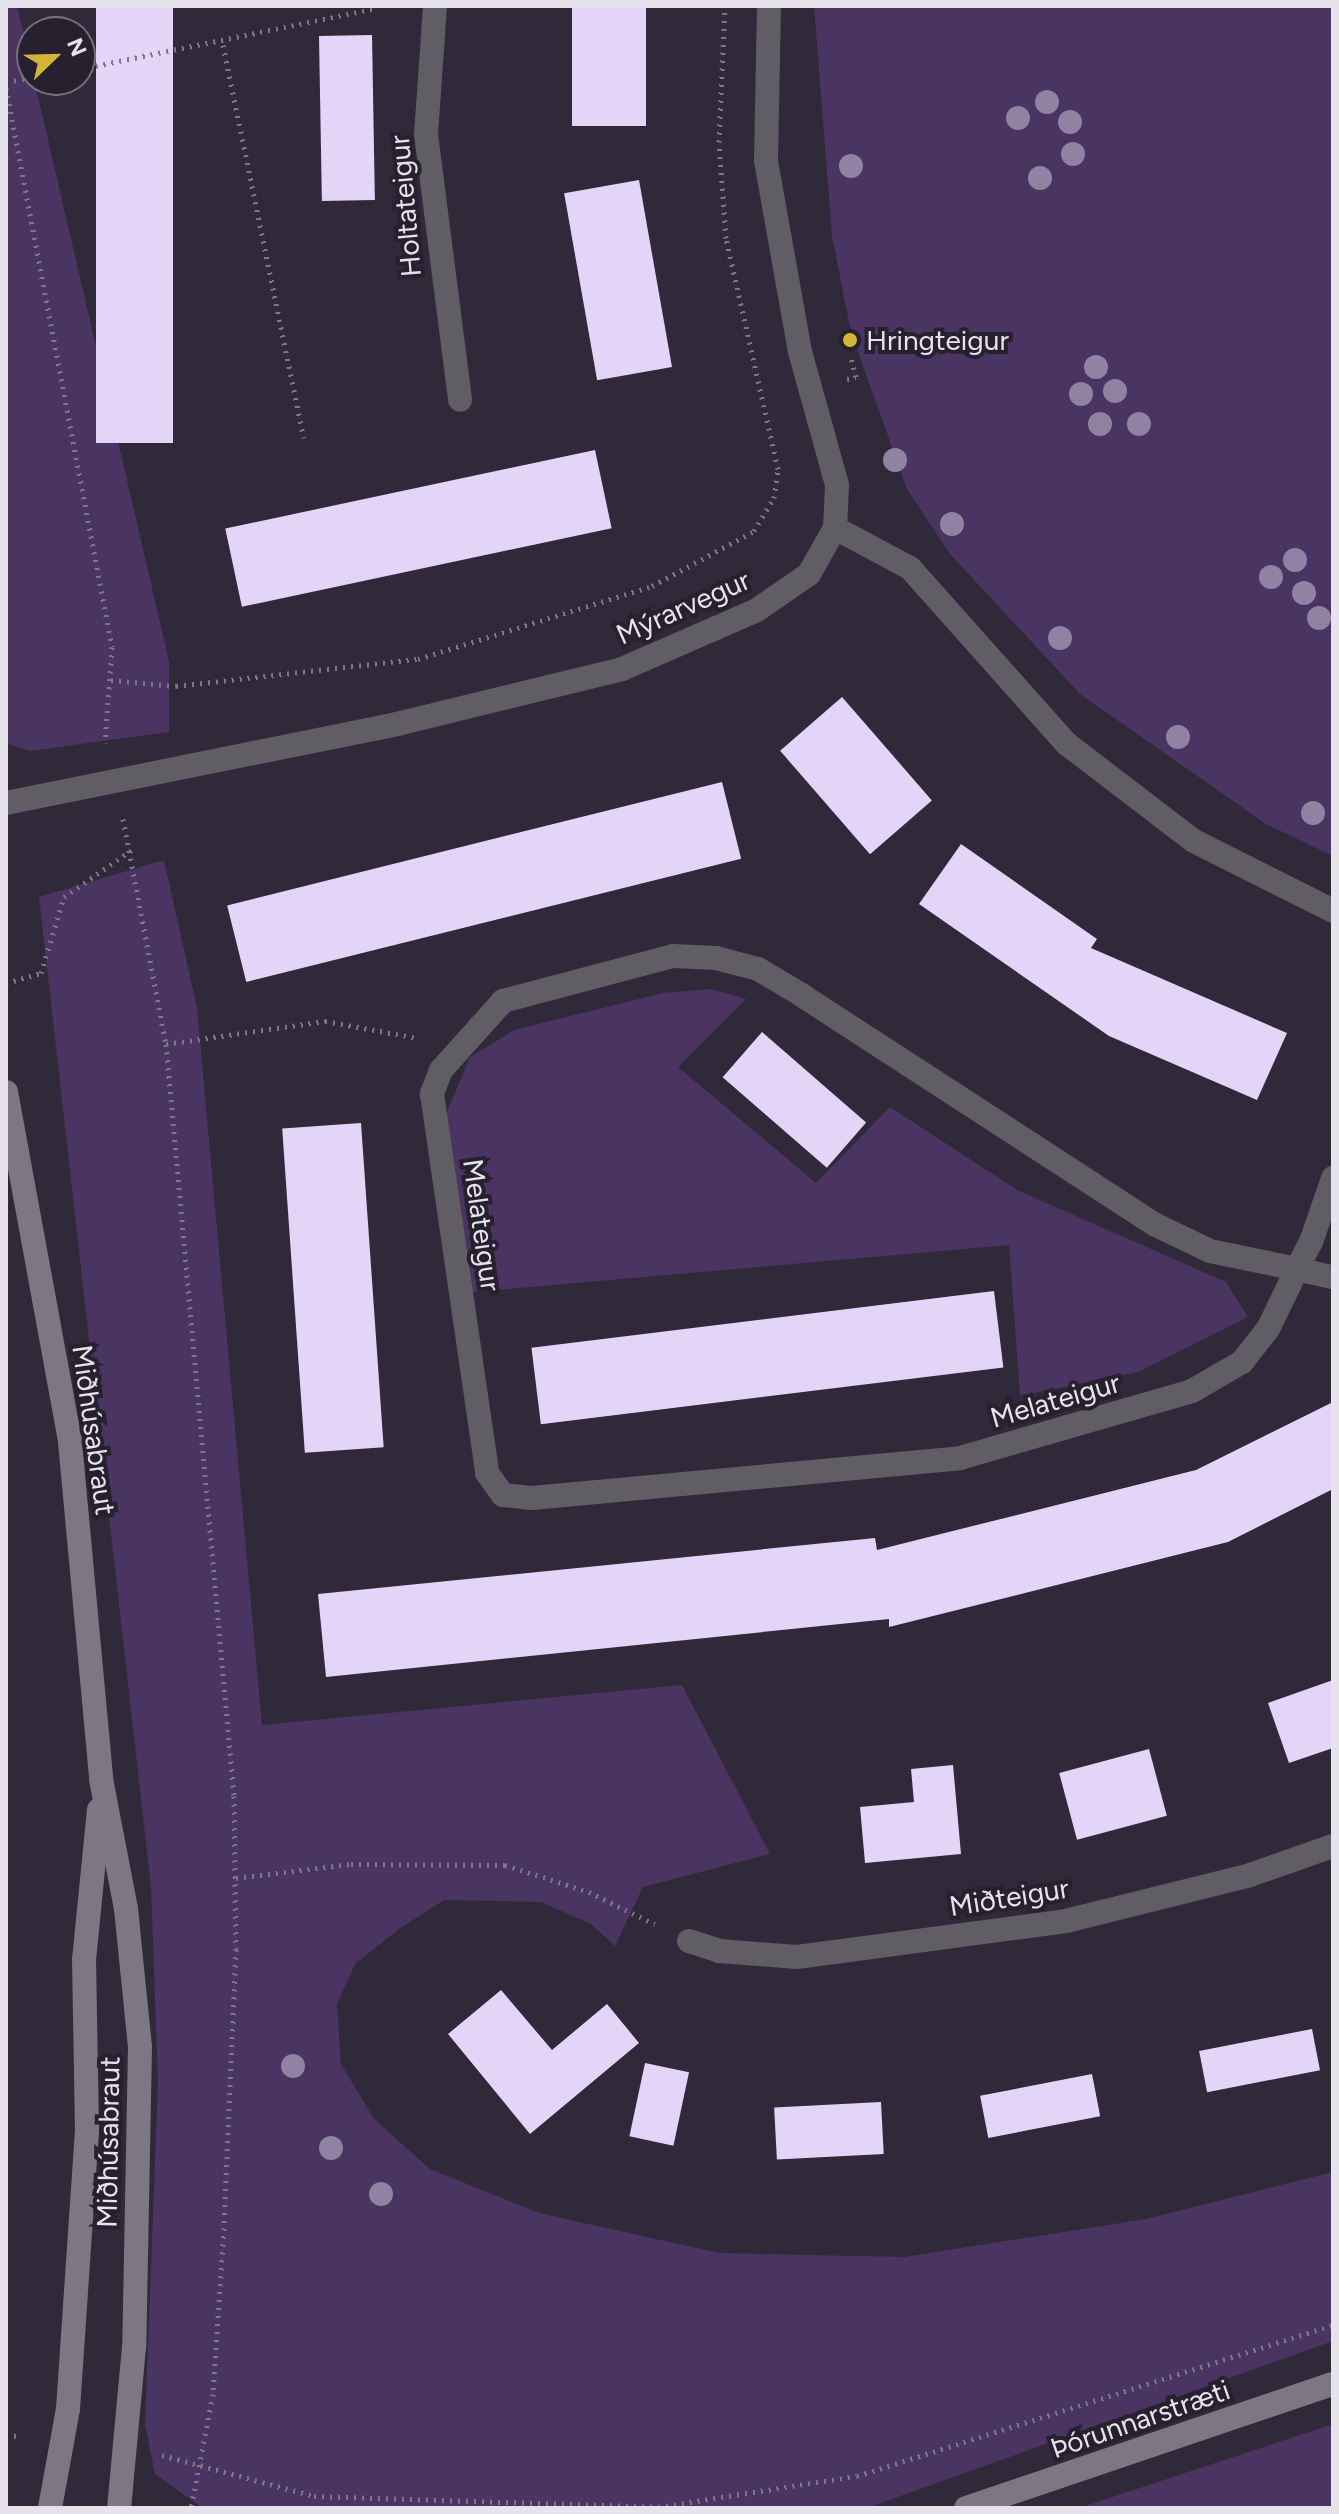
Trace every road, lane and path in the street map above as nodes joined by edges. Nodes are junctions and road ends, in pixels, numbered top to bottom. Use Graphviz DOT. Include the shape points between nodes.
graph roads {
  1 [pos="435,6"];
  2 [pos="725,6"];
  3 [pos="769,6"];
  4 [pos="373,9"];
  5 [pos="223,45"];
  6 [pos="96,66"];
  7 [pos="6,88"];
  8 [pos="460,400"];
  9 [pos="304,438"];
  10 [pos="835,528"];
  11 [pos="111,680"];
  12 [pos="111,781"];
  13 [pos="6,803"];
  14 [pos="133,849"];
  15 [pos="1333,911"];
  16 [pos="6,983"];
  17 [pos="166,1044"];
  18 [pos="459,1046"];
  19 [pos="6,1092"];
  20 [pos="1333,1178"];
  21 [pos="1297,1269"];
  22 [pos="1333,1277"];
  23 [pos="101,1779"];
  24 [pos="1333,1846"];
  25 [pos="236,1878"];
  26 [pos="689,1941"];
  27 [pos="1333,2325"];
  28 [pos="1333,2384"];
  29 [pos="19,2435"];
  30 [pos="6,2437"];
  31 [pos="149,2449"];
  32 [pos="201,2471"];
  33 [pos="50,2508"];
  34 [pos="119,2508"];
  35 [pos="191,2508"];
  36 [pos="966,2508"];
  1 -- 8 [label="street, Holtateigur" via="426,134"];
  2 -- 11 [label="path" via="719,142 726,238 778,469 774,498 754,531 652,586 418,659 176,686"];
  3 -- 10 [label="street, Mýrarvegur" via="766,161 800,352 837,485"];
  4 -- 5 [label="path"];
  5 -- 6 [label="path"];
  5 -- 9 [label="path"];
  7 -- 11 [label="path" via="112,647"];
  10 -- 12 [label="street, Mýrarvegur" via="809,574 757,610 622,669 397,724"];
  10 -- 15 [label="street" via="910,568 1067,744 1194,841"];
  11 -- 12 [label="path" via="102,724"];
  12 -- 13 [label="street, Mýrarvegur"];
  12 -- 14 [label="path"];
  14 -- 16 [label="path" via="64,897 41,973"];
  14 -- 17 [label="path"];
  17 -- 18 [label="path" via="325,1021"];
  17 -- 25 [label="path"];
  18 -- 21 [label="street, Melateigur" via="503,1001 673,956 758,969 1154,1224 1210,1251"];
  18 -- 21 [label="street, Melateigur" via="432,1094 487,1473 503,1495 960,1458 1101,1420 1192,1391 1242,1362"];
  19 -- 23 [label="street, Miðhúsabraut" via="70,1442"];
  20 -- 21 [label="street, Melateigur"];
  21 -- 22 [label="street, Melateigur"];
  23 -- 33 [label="street, Miðhúsabraut" via="84,1960 87,2131 70,2378"];
  23 -- 34 [label="street, Miðhúsabraut" via="126,1909 140,2047 134,2347"];
  24 -- 26 [label="street, Miðteigur" via="1250,1875 1036,1925 797,1957 719,1951"];
  25 -- 26 [label="path" via="351,1864 505,1865 589,1892"];
  25 -- 32 [label="path" via="224,2228"];
  27 -- 32 [label="path" via="857,2476 658,2507 314,2496"];
  28 -- 36 [label="street, Þórunnarstræti"];
  29 -- 30 [label="path"];
  31 -- 32 [label="path"];
  32 -- 35 [label="path"];
}
